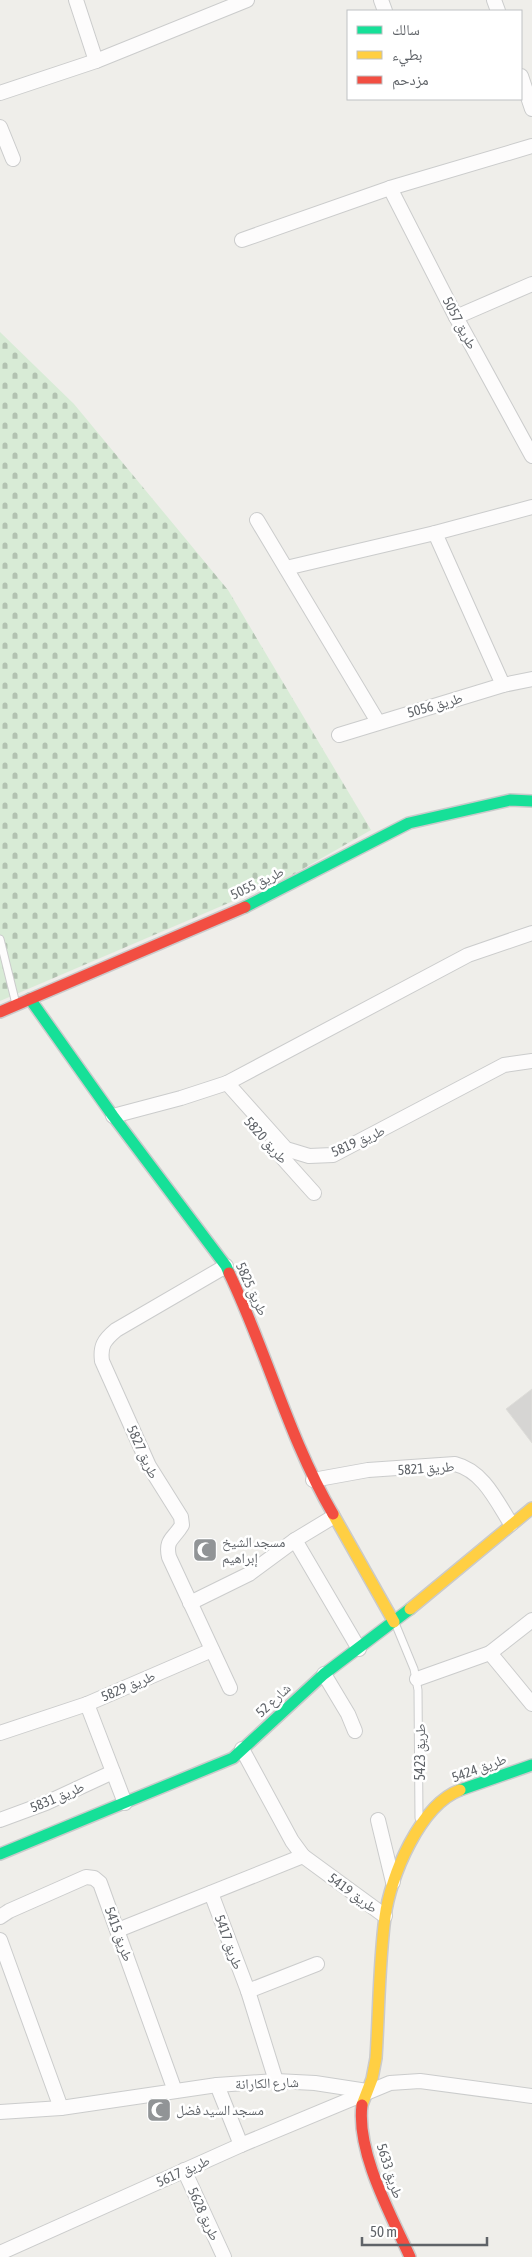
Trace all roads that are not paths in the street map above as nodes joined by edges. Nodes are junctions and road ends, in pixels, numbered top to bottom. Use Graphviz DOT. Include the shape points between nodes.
graph roads {
  1 [pos="76,0"];
  2 [pos="247,0"];
  3 [pos="96,61"];
  4 [pos="522,79"];
  5 [pos="0,93"];
  6 [pos="532,109"];
  7 [pos="0,127"];
  8 [pos="532,146"];
  9 [pos="13,159"];
  10 [pos="390,188"];
  11 [pos="242,240"];
  12 [pos="532,284"];
  13 [pos="456,317"];
  14 [pos="532,456"];
  15 [pos="532,508"];
  16 [pos="257,520"];
  17 [pos="435,534"];
  18 [pos="286,568"];
  19 [pos="532,679"];
  20 [pos="503,686"];
  21 [pos="378,722"];
  22 [pos="339,736"];
  23 [pos="532,801"];
  24 [pos="532,933"];
  25 [pos="0,939"];
  26 [pos="30,999"];
  27 [pos="16,1005"];
  28 [pos="0,1012"];
  29 [pos="532,1060"];
  30 [pos="222,1085"];
  31 [pos="112,1116"];
  32 [pos="314,1193"];
  33 [pos="226,1266"];
  34 [pos="313,1480"];
  35 [pos="532,1508"];
  36 [pos="333,1517"];
  37 [pos="511,1524"];
  38 [pos="295,1540"];
  39 [pos="190,1603"];
  40 [pos="532,1620"];
  41 [pos="394,1622"];
  42 [pos="360,1649"];
  43 [pos="212,1650"];
  44 [pos="490,1653"];
  45 [pos="324,1674"];
  46 [pos="417,1679"];
  47 [pos="230,1688"];
  48 [pos="86,1704"];
  49 [pos="532,1704"];
  50 [pos="355,1731"];
  51 [pos="0,1733"];
  52 [pos="242,1749"];
  53 [pos="532,1765"];
  54 [pos="113,1772"];
  55 [pos="125,1803"];
  56 [pos="0,1820"];
  57 [pos="378,1820"];
  58 [pos="419,1826"];
  59 [pos="0,1854"];
  60 [pos="303,1856"];
  61 [pos="392,1882"];
  62 [pos="211,1893"];
  63 [pos="385,1916"];
  64 [pos="0,1918"];
  65 [pos="118,1930"];
  66 [pos="0,1940"];
  67 [pos="318,1964"];
  68 [pos="248,1991"];
  69 [pos="276,2081"];
  70 [pos="217,2085"];
  71 [pos="175,2090"];
  72 [pos="367,2091"];
  73 [pos="532,2096"];
  74 [pos="60,2108"];
  75 [pos="0,2112"];
  76 [pos="241,2145"];
  77 [pos="184,2170"];
  78 [pos="0,2253"];
  79 [pos="224,2257"];
  80 [pos="410,2257"];
  1 -- 3 [label="street"];
  2 -- 3 [label="street"];
  3 -- 5 [label="street"];
  4 -- 6 [label="street"];
  7 -- 9 [label="street"];
  8 -- 10 [label="street"];
  10 -- 11 [label="street"];
  10 -- 13 [label="street, طريق 5057"];
  12 -- 13 [label="street"];
  13 -- 14 [label="street, طريق 5057"];
  15 -- 17 [label="street"];
  16 -- 18 [label="street"];
  17 -- 18 [label="street"];
  17 -- 20 [label="street"];
  18 -- 21 [label="street"];
  19 -- 20 [label="street, طريق 5056"];
  20 -- 21 [label="street, طريق 5056"];
  21 -- 22 [label="street, طريق 5056"];
  23 -- 26 [label="street, طريق 5055" via="510,800 409,823 258,901"];
  24 -- 30 [label="street" via="468,955"];
  25 -- 27 [label="lane"];
  26 -- 27 [label="street, طريق 5055"];
  26 -- 31 [label="street, طريق 5825"];
  27 -- 28 [label="street, طريق 5055"];
  29 -- 30 [label="street, طريق 5819" via="504,1065 333,1155 309,1156 286,1149"];
  30 -- 31 [label="street"];
  30 -- 32 [label="street, طريق 5820"];
  31 -- 33 [label="street, طريق 5825"];
  33 -- 34 [label="street, طريق 5825" via="249,1315"];
  33 -- 39 [label="street, طريق 5827" via="116,1330 100,1348 102,1361 149,1466 181,1517 182,1526 167,1547"];
  34 -- 36 [label="street, طريق 5825"];
  34 -- 37 [label="street, طريق 5821" via="368,1470 455,1464 468,1467 478,1476"];
  35 -- 37 [label="street, شارع 52"];
  36 -- 38 [label="street"];
  36 -- 41 [label="street, طريق 5825"];
  37 -- 41 [label="street, شارع 52"];
  38 -- 39 [label="street" via="250,1574"];
  38 -- 42 [label="street"];
  39 -- 43 [label="street, طريق 5827"];
  40 -- 44 [label="street"];
  41 -- 42 [label="street, شارع 52"];
  41 -- 46 [label="lane, طريق 5423"];
  42 -- 45 [label="street, شارع 52"];
  43 -- 47 [label="street, طريق 5827"];
  43 -- 48 [label="street, طريق 5829"];
  44 -- 46 [label="street"];
  44 -- 49 [label="street"];
  45 -- 50 [label="street"];
  45 -- 52 [label="street, شارع 52"];
  46 -- 58 [label="lane, طريق 5423" via="420,1702"];
  48 -- 51 [label="street"];
  48 -- 54 [label="street, طريق 5829"];
  52 -- 55 [label="street, شارع 52" via="220,1765"];
  52 -- 60 [label="street, طريق 5419"];
  53 -- 58 [label="street, طريق 5424" via="453,1793"];
  54 -- 55 [label="street, طريق 5829"];
  54 -- 56 [label="street, طريق 5831" via="46,1804"];
  55 -- 59 [label="street, شارع 52"];
  57 -- 61 [label="street, طريق 5423"];
  58 -- 61 [label="street, طريق 5423"];
  60 -- 62 [label="street"];
  60 -- 63 [label="street, طريق 5419"];
  61 -- 63 [label="street, طريق 5423"];
  62 -- 65 [label="street"];
  62 -- 68 [label="street, طريق 5417"];
  63 -- 72 [label="street, طريق 5419" via="376,2058"];
  64 -- 65 [label="street, طريق 5415" via="86,1877 100,1883"];
  65 -- 71 [label="street, طريق 5415"];
  66 -- 74 [label="street"];
  67 -- 68 [label="street"];
  68 -- 69 [label="street, طريق 5417"];
  69 -- 70 [label="street, شارع الكارانة"];
  69 -- 72 [label="street, شارع الكارانة"];
  70 -- 71 [label="street, شارع الكارانة"];
  70 -- 76 [label="street"];
  71 -- 74 [label="street, شارع الكارانة"];
  72 -- 73 [label="street, شارع الكارانة" via="390,2083 420,2081"];
  72 -- 76 [label="street, طريق 5617"];
  72 -- 80 [label="street, طريق 5633" via="360,2118 368,2157 380,2195"];
  74 -- 75 [label="street, شارع الكارانة"];
  76 -- 77 [label="street, طريق 5617"];
  77 -- 78 [label="street, طريق 5617"];
  77 -- 79 [label="street, طريق 5628"];
}
